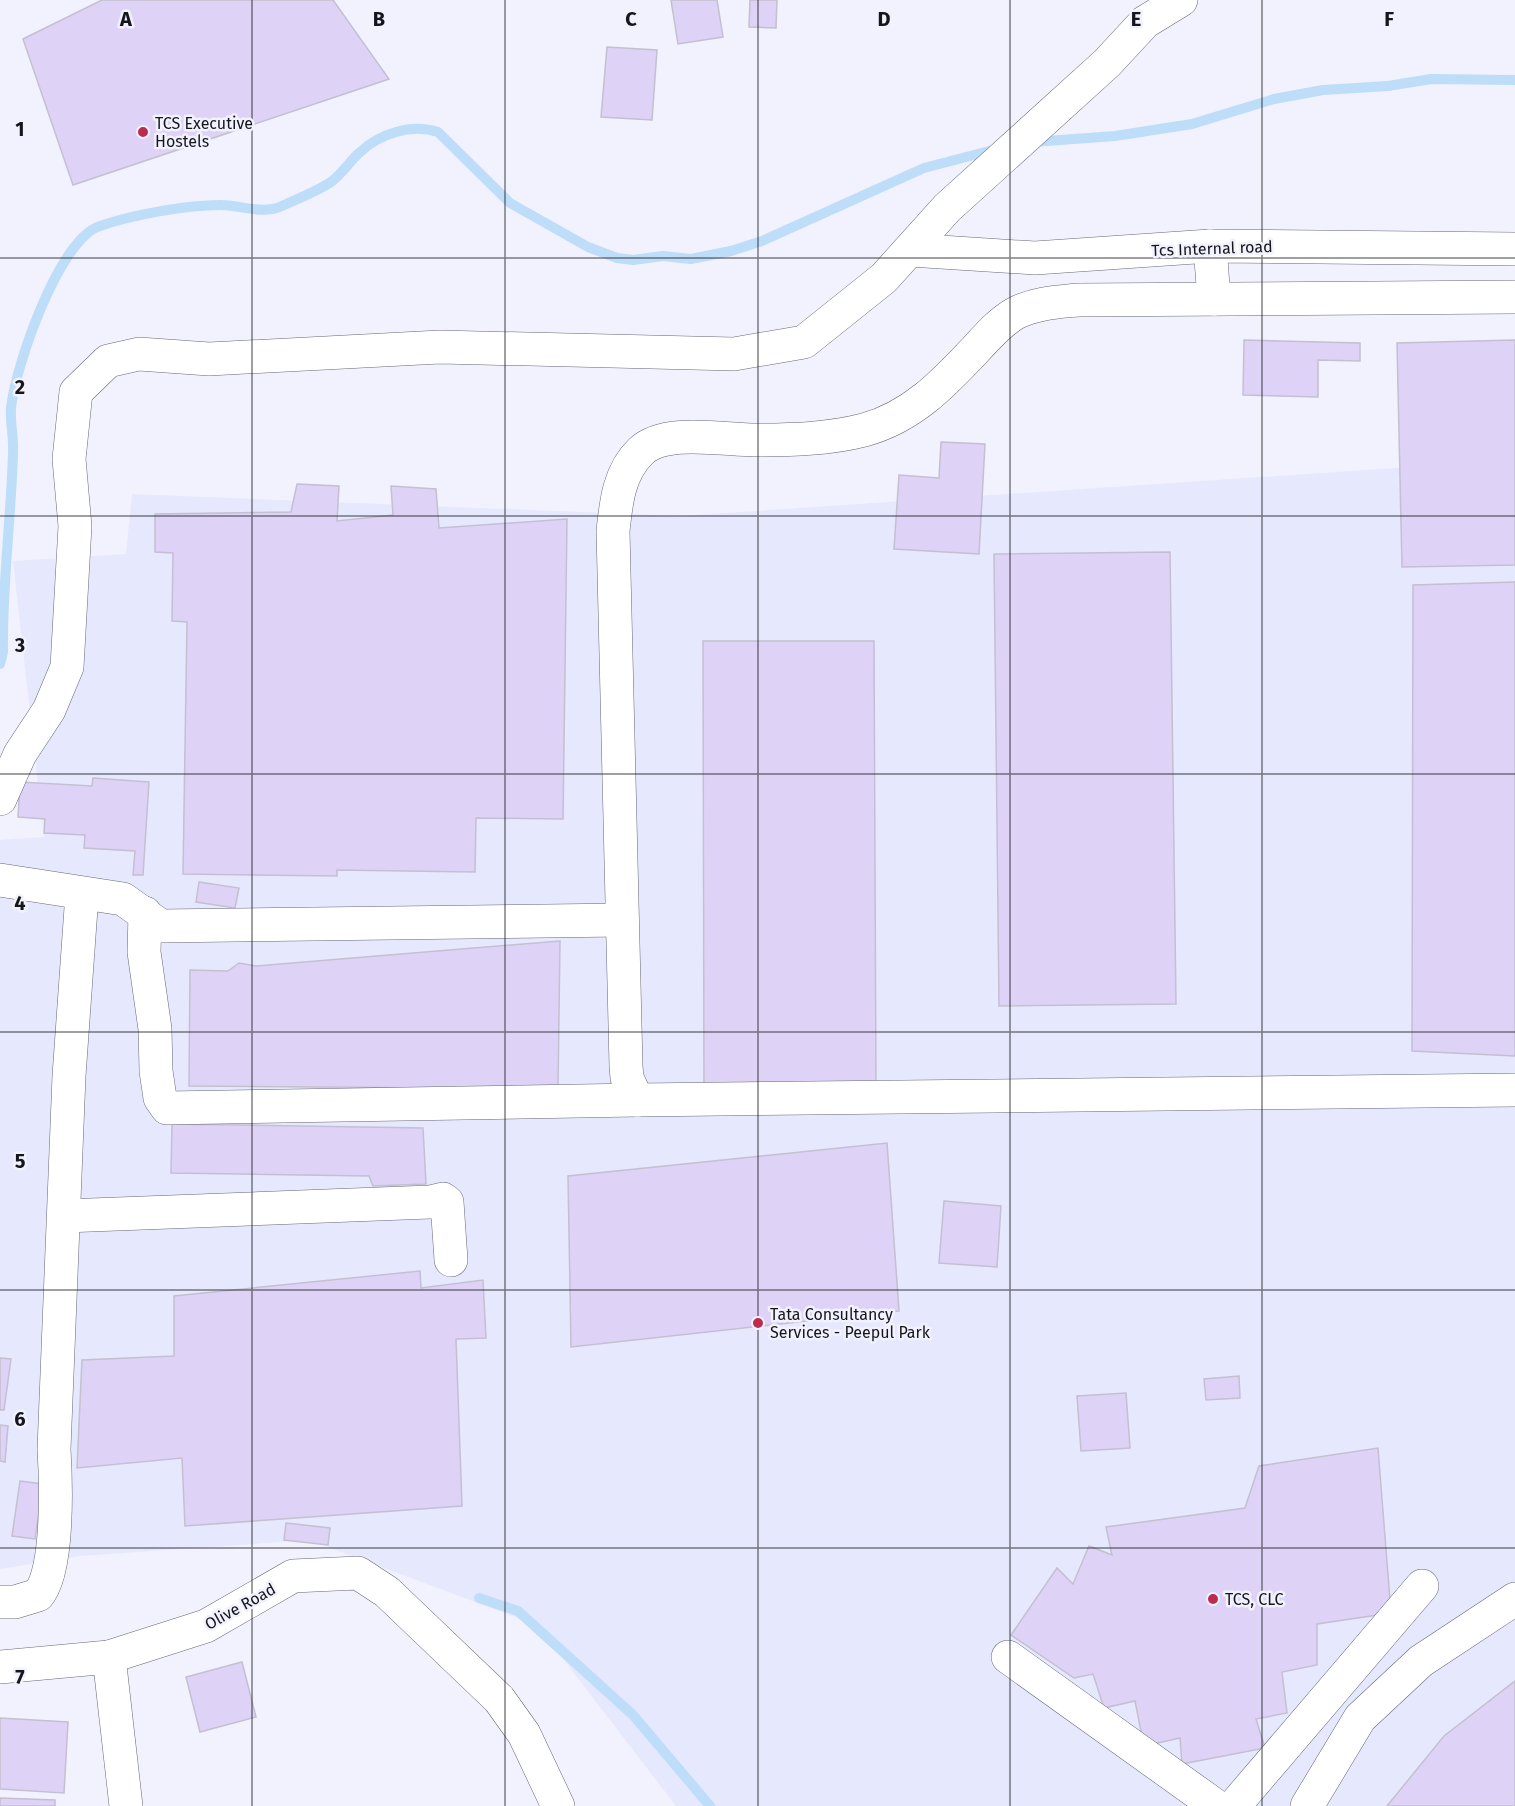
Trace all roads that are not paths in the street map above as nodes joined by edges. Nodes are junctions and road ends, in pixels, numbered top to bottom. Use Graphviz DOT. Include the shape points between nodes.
graph roads {
  1 [pos="1181,0"];
  2 [pos="1210,246"];
  3 [pos="910,249"];
  4 [pos="1515,249"];
  5 [pos="1515,297"];
  6 [pos="1214,299"];
  7 [pos="0,799"];
  8 [pos="0,880"];
  9 [pos="82,894"];
  10 [pos="145,913"];
  11 [pos="622,920"];
  12 [pos="1515,1090"];
  13 [pos="637,1100"];
  14 [pos="64,1216"];
  15 [pos="452,1260"];
  16 [pos="1422,1586"];
  17 [pos="1515,1599"];
  18 [pos="0,1602"];
  19 [pos="1515,1623"];
  20 [pos="109,1657"];
  21 [pos="1008,1657"];
  22 [pos="0,1667"];
  23 [pos="126,1806"];
  24 [pos="558,1806"];
  25 [pos="1216,1806"];
  26 [pos="1234,1806"];
  27 [pos="1307,1806"];
  28 [pos="1324,1806"];
  1 -- 3 [label="street" via="1145,22 1107,63 947,208"];
  2 -- 3 [label="street, Tcs Internal road" via="1035,258"];
  2 -- 4 [label="street, Tcs Internal road"];
  2 -- 6 [label="street"];
  3 -- 7 [label="street" via="884,279 804,342 734,354 440,347 209,359 139,354 108,362 76,392 69,459 75,525 67,667 49,710 20,754"];
  5 -- 6 [label="street"];
  6 -- 11 [label="street" via="1042,304 1016,313 995,328 919,405 890,421 830,437 675,439 657,441 642,450 621,482 613,531"];
  8 -- 9 [label="street"];
  9 -- 10 [label="street" via="123,899"];
  9 -- 14 [label="street"];
  10 -- 11 [label="street" via="161,926"];
  10 -- 13 [label="street" via="144,952 155,1029 157,1081 160,1098 168,1108"];
  11 -- 13 [label="street" via="627,1072"];
  12 -- 13 [label="street"];
  14 -- 15 [label="street" via="443,1199 447,1202"];
  14 -- 18 [label="street" via="54,1449 56,1496 49,1574 38,1595"];
  16 -- 26 [label="street"];
  17 -- 27 [label="street" via="1421,1661 1360,1718"];
  19 -- 28 [label="street" via="1430,1683 1347,1767"];
  20 -- 22 [label="street, Olive Road"];
  20 -- 23 [label="street"];
  20 -- 24 [label="street, Olive Road" via="206,1626 293,1576 358,1573 387,1592 499,1699 524,1734"];
  21 -- 25 [label="street"];
}
